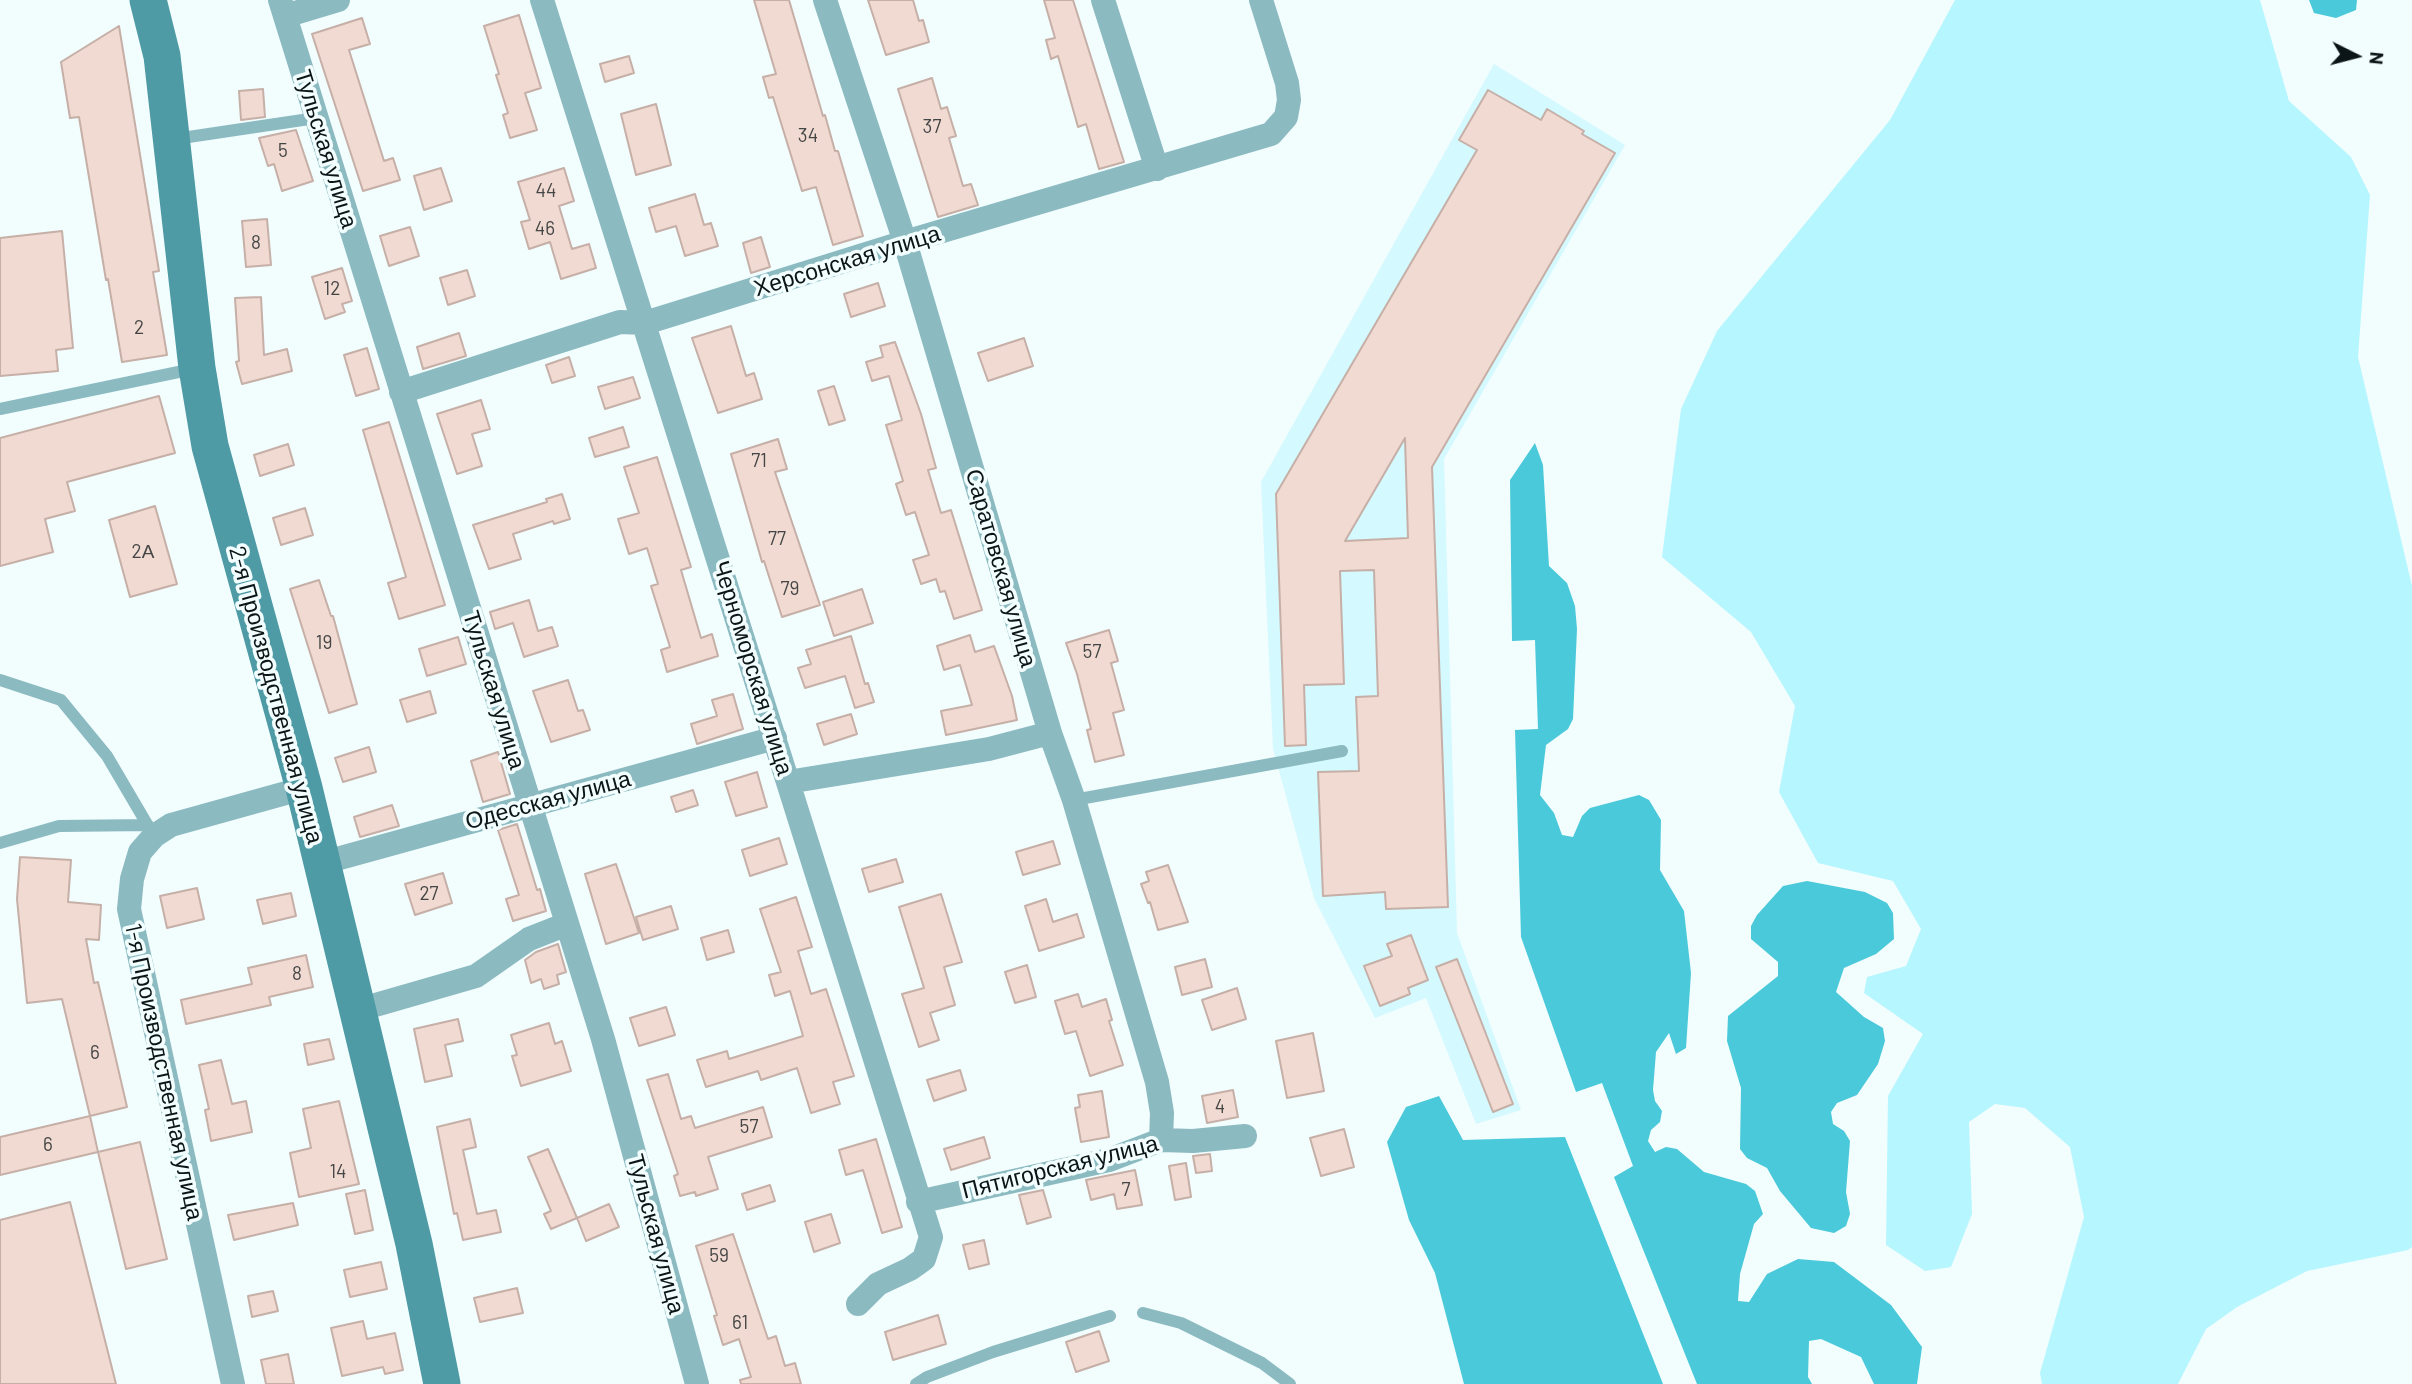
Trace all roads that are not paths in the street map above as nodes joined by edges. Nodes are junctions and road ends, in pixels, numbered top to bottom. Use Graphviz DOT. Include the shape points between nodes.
graph roads {
  1 [pos="148,0"];
  2 [pos="338,0"];
  3 [pos="542,0"];
  4 [pos="825,0"];
  5 [pos="1103,0"];
  6 [pos="1261,0"];
  7 [pos="282,8"];
  8 [pos="316,118"];
  9 [pos="172,139"];
  10 [pos="1157,169"];
  11 [pos="905,242"];
  12 [pos="645,323"];
  13 [pos="197,368"];
  14 [pos="401,392"];
  15 [pos="0,409"];
  16 [pos="0,680"];
  17 [pos="1050,733"];
  18 [pos="775,738"];
  19 [pos="1342,751"];
  20 [pos="788,782"];
  21 [pos="304,788"];
  22 [pos="1074,800"];
  23 [pos="530,805"];
  24 [pos="151,830"];
  25 [pos="0,843"];
  26 [pos="322,863"];
  27 [pos="567,924"];
  28 [pos="358,1010"];
  29 [pos="1245,1136"];
  30 [pos="1161,1140"];
  31 [pos="918,1202"];
  32 [pos="858,1304"];
  33 [pos="1143,1313"];
  34 [pos="1110,1316"];
  35 [pos="233,1384"];
  36 [pos="442,1384"];
  37 [pos="697,1384"];
  38 [pos="916,1384"];
  39 [pos="1290,1384"];
  1 -- 9 [label="street, 2-я Производственная улица" via="162,56"];
  2 -- 7 [label="street"];
  3 -- 12 [label="street, Черноморская улица"];
  4 -- 11 [label="street, Саратовская улица"];
  5 -- 10 [label="street"];
  6 -- 10 [label="street, Херсонская улица" via="1287,83 1286,117 1271,134"];
  7 -- 8 [label="street, Тульская улица"];
  8 -- 9 [label="lane"];
  8 -- 14 [label="street, Тульская улица"];
  9 -- 13 [label="street, 2-я Производственная улица"];
  10 -- 11 [label="street, Херсонская улица"];
  11 -- 12 [label="street, Херсонская улица"];
  11 -- 17 [label="street, Саратовская улица"];
  12 -- 14 [label="street, Херсонская улица" via="620,322"];
  12 -- 18 [label="street, Черноморская улица"];
  13 -- 15 [label="lane"];
  13 -- 21 [label="street, 2-я Производственная улица" via="210,446"];
  14 -- 23 [label="street, Тульская улица"];
  16 -- 24 [label="lane" via="61,700 107,755"];
  17 -- 20 [label="street" via="989,748"];
  17 -- 22 [label="street, Саратовская улица"];
  18 -- 20 [label="street, Черноморская улица"];
  18 -- 23 [label="street, Одесская улица"];
  19 -- 22 [label="lane"];
  20 -- 31 [label="street, Черноморская улица"];
  21 -- 24 [label="street"];
  21 -- 26 [label="street, 2-я Производственная улица"];
  22 -- 30 [label="street, Саратовская улица" via="1157,1082"];
  23 -- 26 [label="street, Одесская улица"];
  23 -- 27 [label="street, Тульская улица"];
  24 -- 25 [label="lane" via="59,826"];
  24 -- 35 [label="street, 1-я Производственная улица" via="132,878 129,909"];
  26 -- 28 [label="street, 2-я Производственная улица"];
  27 -- 28 [label="street" via="530,940 476,976"];
  27 -- 37 [label="street, Тульская улица"];
  28 -- 36 [label="street, 2-я Производственная улица"];
  29 -- 30 [label="street, Пятигорская улица"];
  30 -- 31 [label="street, Пятигорская улица" via="1109,1160"];
  31 -- 32 [label="street, Черноморская улица" via="931,1237 924,1259 878,1284"];
  33 -- 39 [label="lane" via="1181,1323 1262,1363"];
  34 -- 38 [label="lane" via="993,1352"];
}
